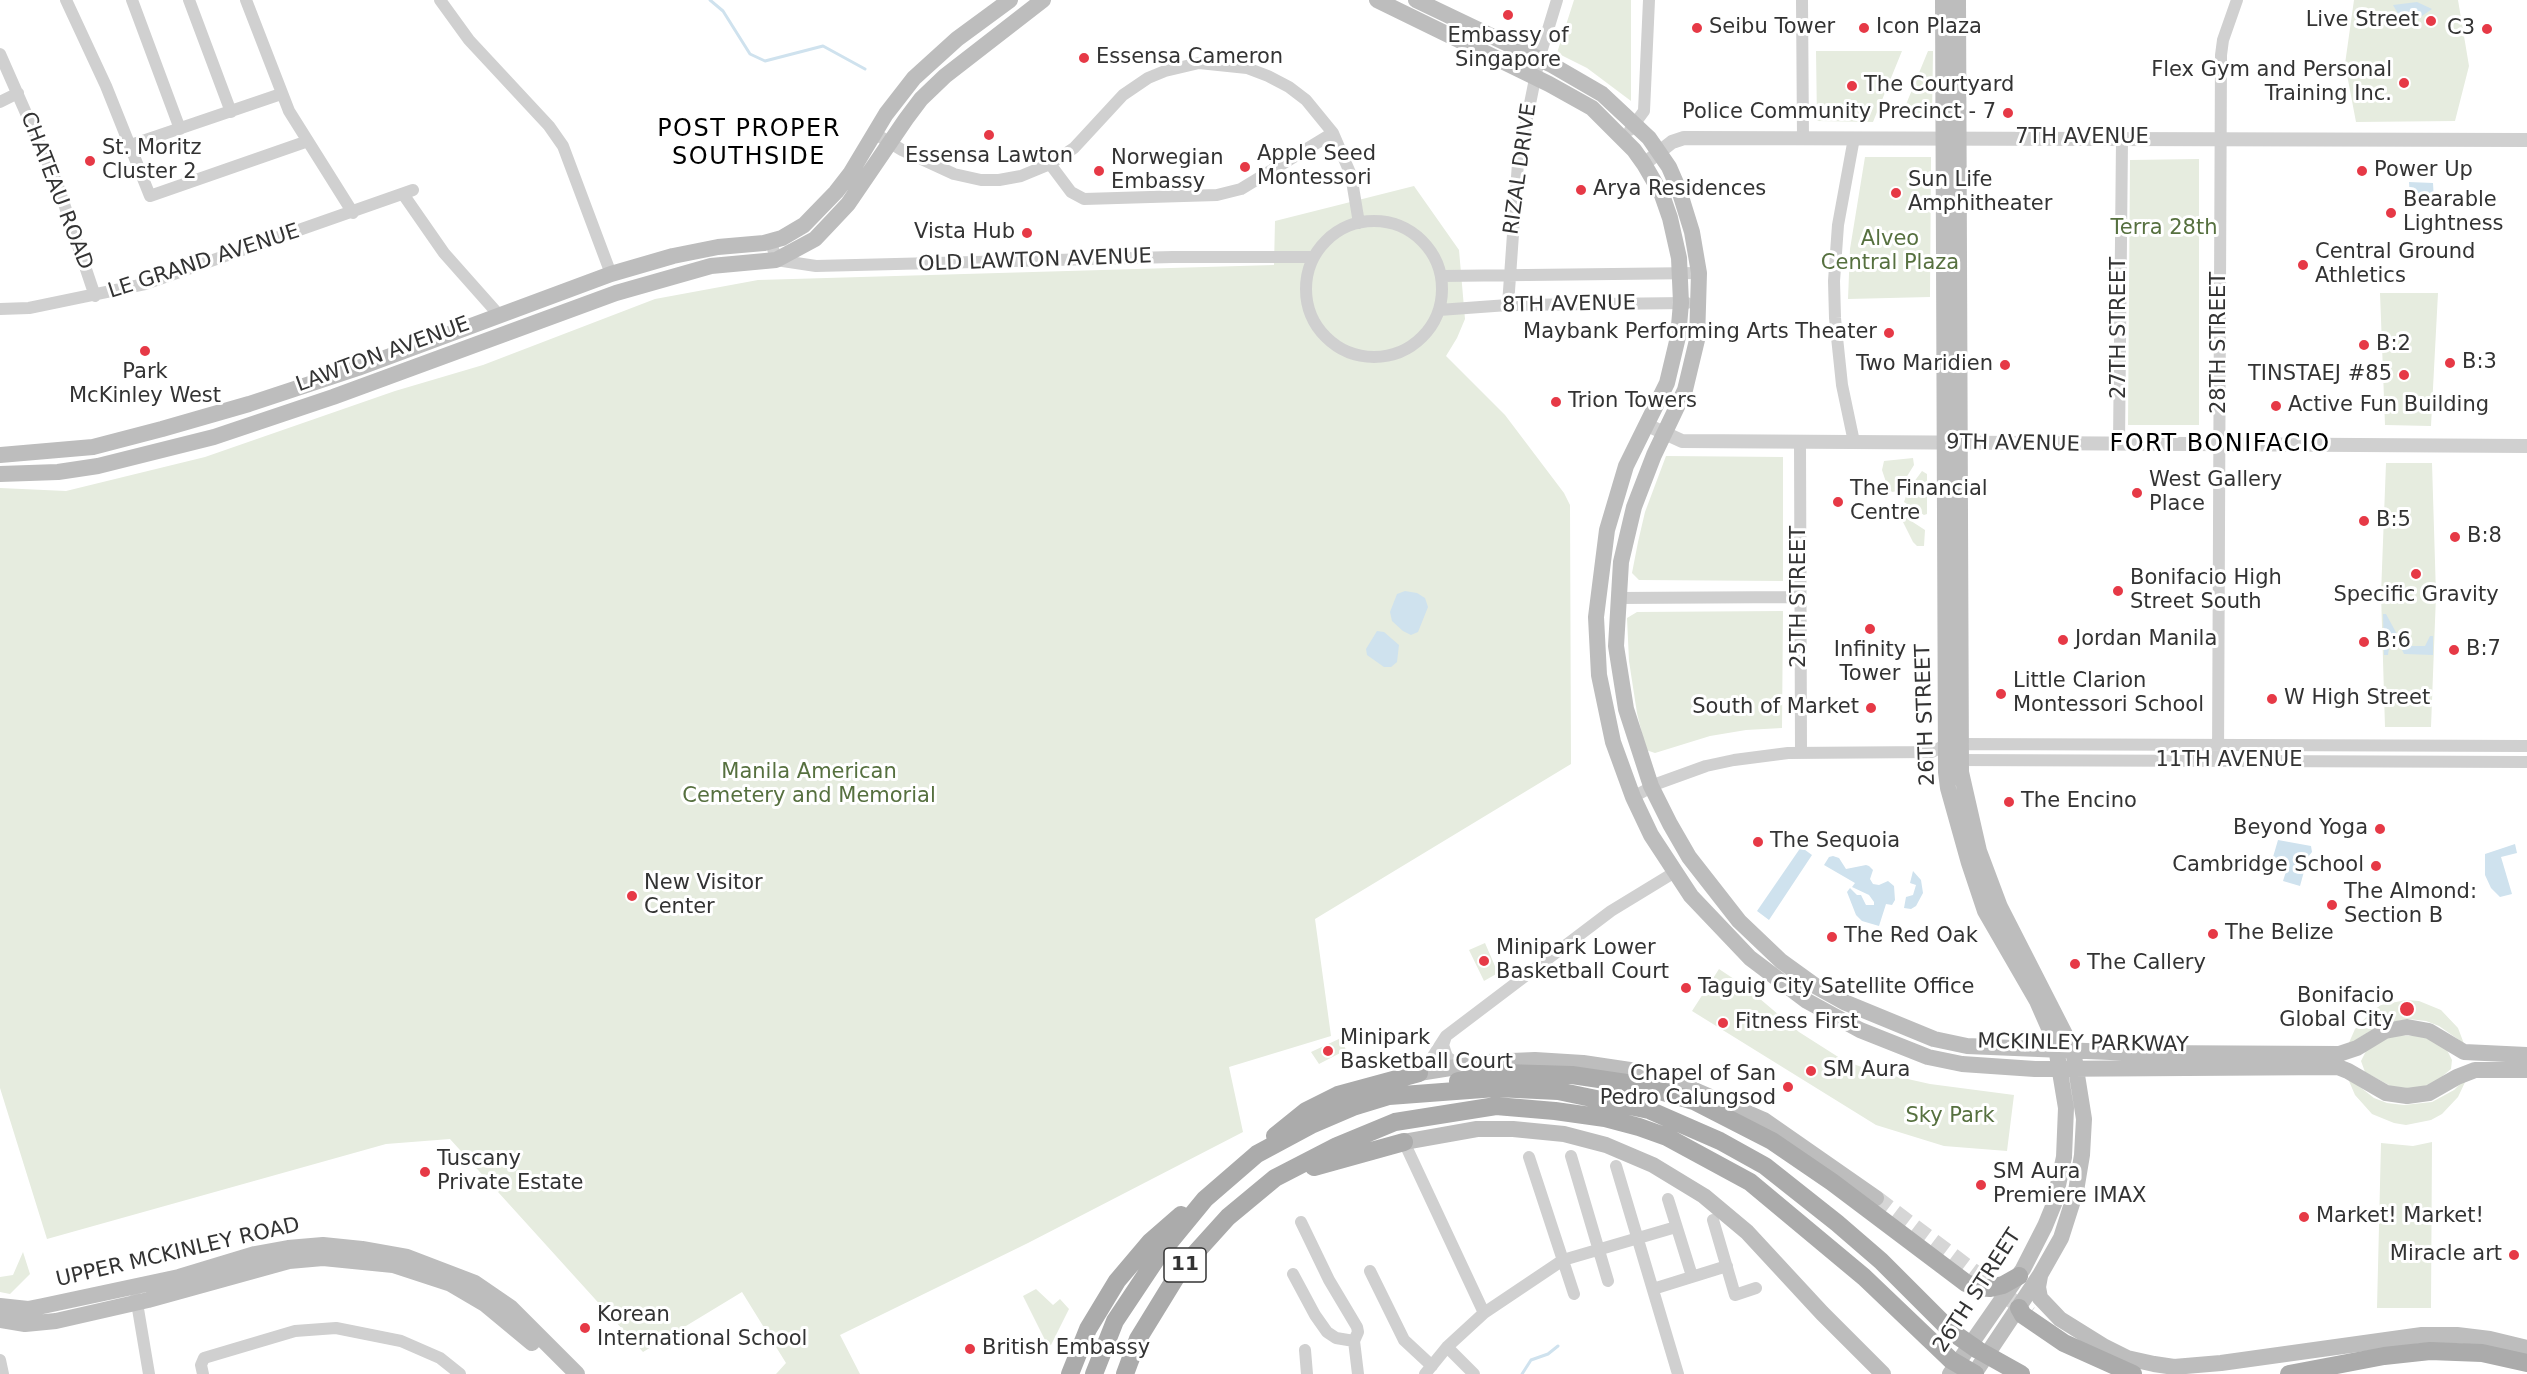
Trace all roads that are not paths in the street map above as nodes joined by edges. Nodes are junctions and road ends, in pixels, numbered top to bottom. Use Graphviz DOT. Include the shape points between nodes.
graph roads {
  1 [pos="66,0"];
  2 [pos="132,0"];
  3 [pos="189,0"];
  4 [pos="246,0"];
  5 [pos="440,0"];
  6 [pos="1010,0"];
  7 [pos="1043,0"];
  8 [pos="1377,0"];
  9 [pos="1416,0"];
  10 [pos="1557,0"];
  11 [pos="1649,0"];
  12 [pos="1802,0"];
  13 [pos="1943,0"];
  14 [pos="1958,0"];
  15 [pos="2237,0"];
  16 [pos="0,54"];
  17 [pos="1539,59"];
  18 [pos="4,75"];
  19 [pos="1535,76"];
  20 [pos="18,93"];
  21 [pos="281,94"];
  22 [pos="0,102"];
  23 [pos="231,112"];
  24 [pos="1636,125"];
  25 [pos="180,129"];
  26 [pos="874,133"];
  27 [pos="1333,133"];
  28 [pos="1622,136"];
  29 [pos="1803,138"];
  30 [pos="1854,138"];
  31 [pos="1952,138"];
  32 [pos="2122,139"];
  33 [pos="2220,139"];
  34 [pos="2527,140"];
  35 [pos="308,141"];
  36 [pos="889,142"];
  37 [pos="131,145"];
  38 [pos="1659,152"];
  39 [pos="1050,164"];
  40 [pos="1644,164"];
  41 [pos="353,213"];
  42 [pos="1359,223"];
  43 [pos="771,241"];
  44 [pos="1314,257"];
  45 [pos="776,260"];
  46 [pos="1680,273"];
  47 [pos="1699,273"];
  48 [pos="611,274"];
  49 [pos="1441,276"];
  50 [pos="1509,276"];
  51 [pos="95,296"];
  52 [pos="1681,303"];
  53 [pos="1700,303"];
  54 [pos="1508,305"];
  55 [pos="0,309"];
  56 [pos="1439,309"];
  57 [pos="500,315"];
  58 [pos="1647,425"];
  59 [pos="1665,433"];
  60 [pos="1800,442"];
  61 [pos="1854,442"];
  62 [pos="1953,443"];
  63 [pos="2119,444"];
  64 [pos="2219,445"];
  65 [pos="2527,446"];
  66 [pos="0,455"];
  67 [pos="0,474"];
  68 [pos="1801,597"];
  69 [pos="1617,598"];
  70 [pos="2218,744"];
  71 [pos="2527,746"];
  72 [pos="1949,752"];
  73 [pos="1801,753"];
  74 [pos="2218,761"];
  75 [pos="2527,762"];
  76 [pos="1652,786"];
  77 [pos="1633,797"];
  78 [pos="1675,872"];
  79 [pos="1446,1036"];
  80 [pos="2365,1042"];
  81 [pos="2449,1043"];
  82 [pos="2065,1050"];
  83 [pos="2527,1055"];
  84 [pos="1460,1066"];
  85 [pos="2069,1068"];
  86 [pos="2527,1070"];
  87 [pos="1419,1073"];
  88 [pos="2449,1082"];
  89 [pos="2366,1083"];
  90 [pos="1389,1096"];
  91 [pos="1404,1142"];
  92 [pos="1257,1154"];
  93 [pos="1571,1156"];
  94 [pos="1529,1157"];
  95 [pos="1616,1166"];
  96 [pos="1275,1178"];
  97 [pos="1219,1187"];
  98 [pos="1876,1198"];
  99 [pos="1668,1199"];
  100 [pos="1713,1220"];
  101 [pos="1301,1222"];
  102 [pos="1676,1227"];
  103 [pos="1638,1237"];
  104 [pos="1599,1250"];
  105 [pos="1563,1260"];
  106 [pos="1727,1266"];
  107 [pos="1370,1271"];
  108 [pos="1293,1274"];
  109 [pos="2040,1275"];
  110 [pos="1692,1276"];
  111 [pos="2019,1276"];
  112 [pos="1608,1281"];
  113 [pos="1756,1288"];
  114 [pos="1653,1289"];
  115 [pos="1574,1293"];
  116 [pos="135,1295"];
  117 [pos="1484,1313"];
  118 [pos="2015,1314"];
  119 [pos="1,1317"];
  120 [pos="1354,1341"];
  121 [pos="1448,1347"];
  122 [pos="2527,1348"];
  123 [pos="547,1350"];
  124 [pos="1305,1350"];
  125 [pos="2295,1354"];
  126 [pos="0,1360"];
  127 [pos="2527,1363"];
  128 [pos="1429,1370"];
  129 [pos="2013,1370"];
  130 [pos="3,1374"];
  131 [pos="149,1374"];
  132 [pos="203,1374"];
  133 [pos="460,1374"];
  134 [pos="562,1374"];
  135 [pos="577,1374"];
  136 [pos="1070,1374"];
  137 [pos="1094,1374"];
  138 [pos="1125,1374"];
  139 [pos="1307,1374"];
  140 [pos="1358,1374"];
  141 [pos="1474,1374"];
  142 [pos="1678,1374"];
  143 [pos="1883,1374"];
  144 [pos="1950,1374"];
  145 [pos="1974,1374"];
  146 [pos="2029,1374"];
  147 [pos="2133,1374"];
  148 [pos="2221,1374"];
  149 [pos="2289,1374"];
  150 [pos="2332,1374"];
  151 [pos="2523,1374"];
  1 -- 37 [label="street"];
  2 -- 25 [label="street"];
  3 -- 23 [label="street"];
  4 -- 21 [label="street"];
  5 -- 48 [label="street" via="469,40 563,146"];
  6 -- 26 [label="main road, LAWTON AVENUE" via="931,60"];
  7 -- 36 [label="main road" via="945,76 921,99"];
  8 -- 19 [label="main road, MCKINLEY PARKWAY"];
  9 -- 17 [label="main road, MCKINLEY PARKWAY"];
  10 -- 17 [label="street, RIZAL DRIVE"];
  11 -- 24 [label="street" via="1644,111"];
  12 -- 29 [label="street"];
  13 -- 31 [label="main road, 26TH STREET"];
  14 -- 31 [label="main road, 26TH STREET"];
  15 -- 33 [label="street, 28TH STREET" via="2221,55"];
  16 -- 18 [label="street, CHATEAU ROAD"];
  17 -- 19 [label="street, RIZAL DRIVE"];
  17 -- 24 [label="main road, MCKINLEY PARKWAY" via="1602,94"];
  18 -- 20 [label="street, CHATEAU ROAD"];
  19 -- 28 [label="main road, MCKINLEY PARKWAY" via="1592,108"];
  19 -- 50 [label="street, RIZAL DRIVE" via="1518,164"];
  20 -- 22 [label="street"];
  20 -- 51 [label="street, CHATEAU ROAD" via="58,186"];
  21 -- 23 [label="street"];
  21 -- 35 [label="street"];
  23 -- 25 [label="street"];
  24 -- 28 [label="street"];
  24 -- 38 [label="main road, MCKINLEY PARKWAY"];
  25 -- 37 [label="street"];
  26 -- 36 [label="street"];
  26 -- 43 [label="main road, LAWTON AVENUE" via="850,174 823,207 804,225"];
  27 -- 39 [label="street" via="1240,189 1218,195 1084,199 1071,192"];
  27 -- 39 [label="street" via="1306,100 1268,76 1239,67 1199,63 1165,70 1135,86 1074,148"];
  27 -- 42 [label="street" via="1351,175"];
  28 -- 40 [label="main road, MCKINLEY PARKWAY"];
  29 -- 30 [label="street, 7TH AVENUE"];
  29 -- 38 [label="street, 7TH AVENUE" via="1684,138"];
  30 -- 31 [label="street, 7TH AVENUE"];
  30 -- 61 [label="street" via="1838,225 1834,281 1840,374"];
  31 -- 32 [label="street, 7TH AVENUE"];
  31 -- 62 [label="main road, 26TH STREET"];
  32 -- 33 [label="street, 7TH AVENUE"];
  32 -- 63 [label="street, 27TH STREET"];
  33 -- 34 [label="street, 7TH AVENUE"];
  33 -- 64 [label="street, 28TH STREET"];
  35 -- 37 [label="street" via="150,196"];
  35 -- 41 [label="street"];
  36 -- 39 [label="street" via="942,170 972,179 1021,176"];
  36 -- 45 [label="main road" via="848,204 815,239"];
  38 -- 40 [label="street, 7TH AVENUE"];
  38 -- 47 [label="main road, MCKINLEY PARKWAY" via="1679,190"];
  40 -- 46 [label="main road, MCKINLEY PARKWAY" via="1670,218"];
  41 -- 51 [label="street, LE GRAND AVENUE" via="145,284"];
  41 -- 57 [label="street, LE GRAND AVENUE" via="408,192 444,253"];
  42 -- 44 [label="street" via="1333,235"];
  42 -- 49 [label="street" via="1381,221 1412,232 1428,247"];
  43 -- 45 [label="street"];
  43 -- 48 [label="main road, LAWTON AVENUE" via="696,252"];
  44 -- 45 [label="street, OLD LAWTON AVENUE" via="825,267"];
  44 -- 56 [label="street" via="1307,283 1310,310 1323,334 1350,353 1383,357 1404,351 1430,329"];
  45 -- 67 [label="main road, LAWTON AVENUE" via="711,266 616,293 333,398 214,437 98,466"];
  46 -- 47 [label="street, 8TH AVENUE"];
  46 -- 50 [label="street, 8TH AVENUE"];
  46 -- 52 [label="main road, MCKINLEY PARKWAY"];
  47 -- 53 [label="main road, MCKINLEY PARKWAY"];
  48 -- 57 [label="main road, LAWTON AVENUE"];
  49 -- 50 [label="street, 8TH AVENUE"];
  49 -- 56 [label="street"];
  50 -- 54 [label="street, RIZAL DRIVE"];
  51 -- 55 [label="street, LE GRAND AVENUE"];
  52 -- 53 [label="street, 8TH AVENUE"];
  52 -- 54 [label="street, 8TH AVENUE"];
  52 -- 58 [label="main road, MCKINLEY PARKWAY" via="1667,383"];
  53 -- 59 [label="main road, MCKINLEY PARKWAY" via="1691,372"];
  54 -- 56 [label="street, 8TH AVENUE"];
  57 -- 66 [label="main road, LAWTON AVENUE" via="358,368 162,429 93,447"];
  58 -- 59 [label="street, 9TH AVENUE"];
  58 -- 77 [label="main road, MCKINLEY PARKWAY" via="1626,466 1615,500 1602,560 1596,617 1604,704"];
  59 -- 60 [label="street, 9TH AVENUE" via="1682,441"];
  59 -- 69 [label="main road, MCKINLEY PARKWAY" via="1634,507"];
  60 -- 61 [label="street, 9TH AVENUE"];
  60 -- 68 [label="street, 25TH STREET"];
  61 -- 62 [label="street, 9TH AVENUE"];
  62 -- 63 [label="street, 9TH AVENUE"];
  62 -- 72 [label="main road, 26TH STREET"];
  63 -- 64 [label="street, 9TH AVENUE"];
  64 -- 65 [label="street, 9TH AVENUE"];
  64 -- 70 [label="street, 28TH STREET"];
  68 -- 69 [label="street"];
  68 -- 73 [label="street, 25TH STREET"];
  69 -- 76 [label="main road, MCKINLEY PARKWAY" via="1618,674 1630,729"];
  70 -- 71 [label="street, 11TH AVENUE"];
  70 -- 72 [label="street, 11TH AVENUE"];
  70 -- 74 [label="street, 28TH STREET"];
  72 -- 73 [label="street, 11TH AVENUE"];
  72 -- 74 [label="street, 11TH AVENUE"];
  72 -- 82 [label="main road, 26TH STREET" via="1948,788 1985,911"];
  73 -- 76 [label="street, 11TH AVENUE" via="1706,766"];
  74 -- 75 [label="street, 11TH AVENUE"];
  76 -- 77 [label="street, 11TH AVENUE"];
  76 -- 82 [label="main road, MCKINLEY PARKWAY" via="1670,824 1711,887 1739,921 1781,961 1817,987 1934,1039 1967,1046"];
  77 -- 78 [label="main road, MCKINLEY PARKWAY"];
  78 -- 79 [label="street" via="1611,911"];
  78 -- 85 [label="main road, MCKINLEY PARKWAY" via="1691,896 1750,958 1807,1001 1860,1030 1928,1057 1962,1064"];
  79 -- 84 [label="street" via="1443,1045 1447,1057"];
  79 -- 87 [label="street"];
  80 -- 81 [label="main road, MCKINLEY PARKWAY" via="2385,1031 2407,1027 2429,1031"];
  80 -- 82 [label="main road, MCKINLEY PARKWAY" via="2339,1054"];
  80 -- 89 [label="main road" via="2357,1058"];
  81 -- 83 [label="main road, MCKINLEY PARKWAY" via="2474,1054"];
  81 -- 88 [label="main road" via="2455,1067"];
  82 -- 85 [label="main road, 26TH STREET"];
  84 -- 87 [label="main road"];
  84 -- 98 [label="main road" via="1535,1060 1583,1063 1676,1082 1764,1120"];
  85 -- 89 [label="main road, MCKINLEY PARKWAY" via="2338,1067"];
  85 -- 109 [label="main road, 26TH STREET" via="2084,1119 2082,1155 2076,1191 2061,1238"];
  85 -- 111 [label="main road, 26TH STREET" via="2060,1180 2045,1226"];
  86 -- 88 [label="main road, MCKINLEY PARKWAY" via="2475,1070"];
  87 -- 92 [label="main road" via="1361,1088 1306,1111"];
  88 -- 89 [label="main road, MCKINLEY PARKWAY" via="2429,1093 2407,1096 2385,1093"];
  90 -- 92 [label="main road, 11" via="1311,1125"];
  90 -- 111 [label="main road" via="1485,1075 1526,1073 1593,1077 1669,1093 1722,1114 1773,1141 1966,1283 1990,1288"];
  90 -- 129 [label="main road, 11" via="1496,1088 1558,1091 1648,1110 1679,1122 1765,1166 1881,1261 1952,1332"];
  91 -- 96 [label="main road"];
  91 -- 117 [label="street"];
  91 -- 143 [label="main road" via="1478,1129 1513,1129 1564,1134 1606,1145 1653,1165 1704,1196 1747,1232"];
  92 -- 97 [label="main road, 11"];
  93 -- 104 [label="street"];
  94 -- 105 [label="street"];
  95 -- 103 [label="street"];
  96 -- 138 [label="main road, 11" via="1228,1217 1181,1269 1138,1339"];
  96 -- 145 [label="main road, 11" via="1395,1122 1448,1112 1496,1106 1605,1118 1639,1126 1668,1137 1750,1182 1864,1277 1951,1360"];
  97 -- 136 [label="main road" via="1158,1234 1122,1275 1088,1329"];
  97 -- 137 [label="main road, 11" via="1159,1255 1115,1321"];
  99 -- 102 [label="street"];
  100 -- 106 [label="street"];
  101 -- 120 [label="street" via="1357,1327"];
  102 -- 103 [label="street"];
  102 -- 110 [label="street"];
  103 -- 104 [label="street"];
  103 -- 114 [label="street"];
  104 -- 105 [label="street"];
  104 -- 112 [label="street"];
  105 -- 115 [label="street"];
  105 -- 117 [label="street"];
  106 -- 110 [label="street"];
  106 -- 113 [label="street" via="1735,1295"];
  107 -- 128 [label="street" via="1404,1340"];
  108 -- 120 [label="street" via="1327,1332"];
  109 -- 118 [label="main road, 26TH STREET"];
  109 -- 125 [label="main road" via="2040,1298 2046,1306 2060,1319 2127,1358 2174,1367"];
  110 -- 114 [label="street"];
  111 -- 144 [label="main road, 26TH STREET"];
  114 -- 142 [label="street"];
  116 -- 119 [label="main road, UPPER MCKINLEY ROAD" via="56,1321 25,1324"];
  116 -- 123 [label="main road, UPPER MCKINLEY ROAD" via="255,1254 323,1245 362,1249 407,1257 476,1283 510,1307"];
  116 -- 131 [label="street"];
  117 -- 121 [label="street"];
  118 -- 145 [label="main road, 26TH STREET"];
  118 -- 147 [label="main road" via="2064,1343"];
  120 -- 140 [label="street"];
  121 -- 128 [label="street"];
  121 -- 141 [label="street"];
  122 -- 125 [label="main road" via="2468,1337 2422,1335"];
  123 -- 134 [label="main road, UPPER MCKINLEY ROAD"];
  123 -- 135 [label="main road, UPPER MCKINLEY ROAD"];
  124 -- 139 [label="street"];
  125 -- 148 [label="main road"];
  126 -- 130 [label="street"];
  127 -- 149 [label="main road" via="2482,1353 2430,1351"];
  129 -- 146 [label="main road"];
  132 -- 133 [label="street" via="204,1358 295,1331 336,1328 401,1341 440,1358"];
  150 -- 151 [label="main road" via="2443,1362"];
}
